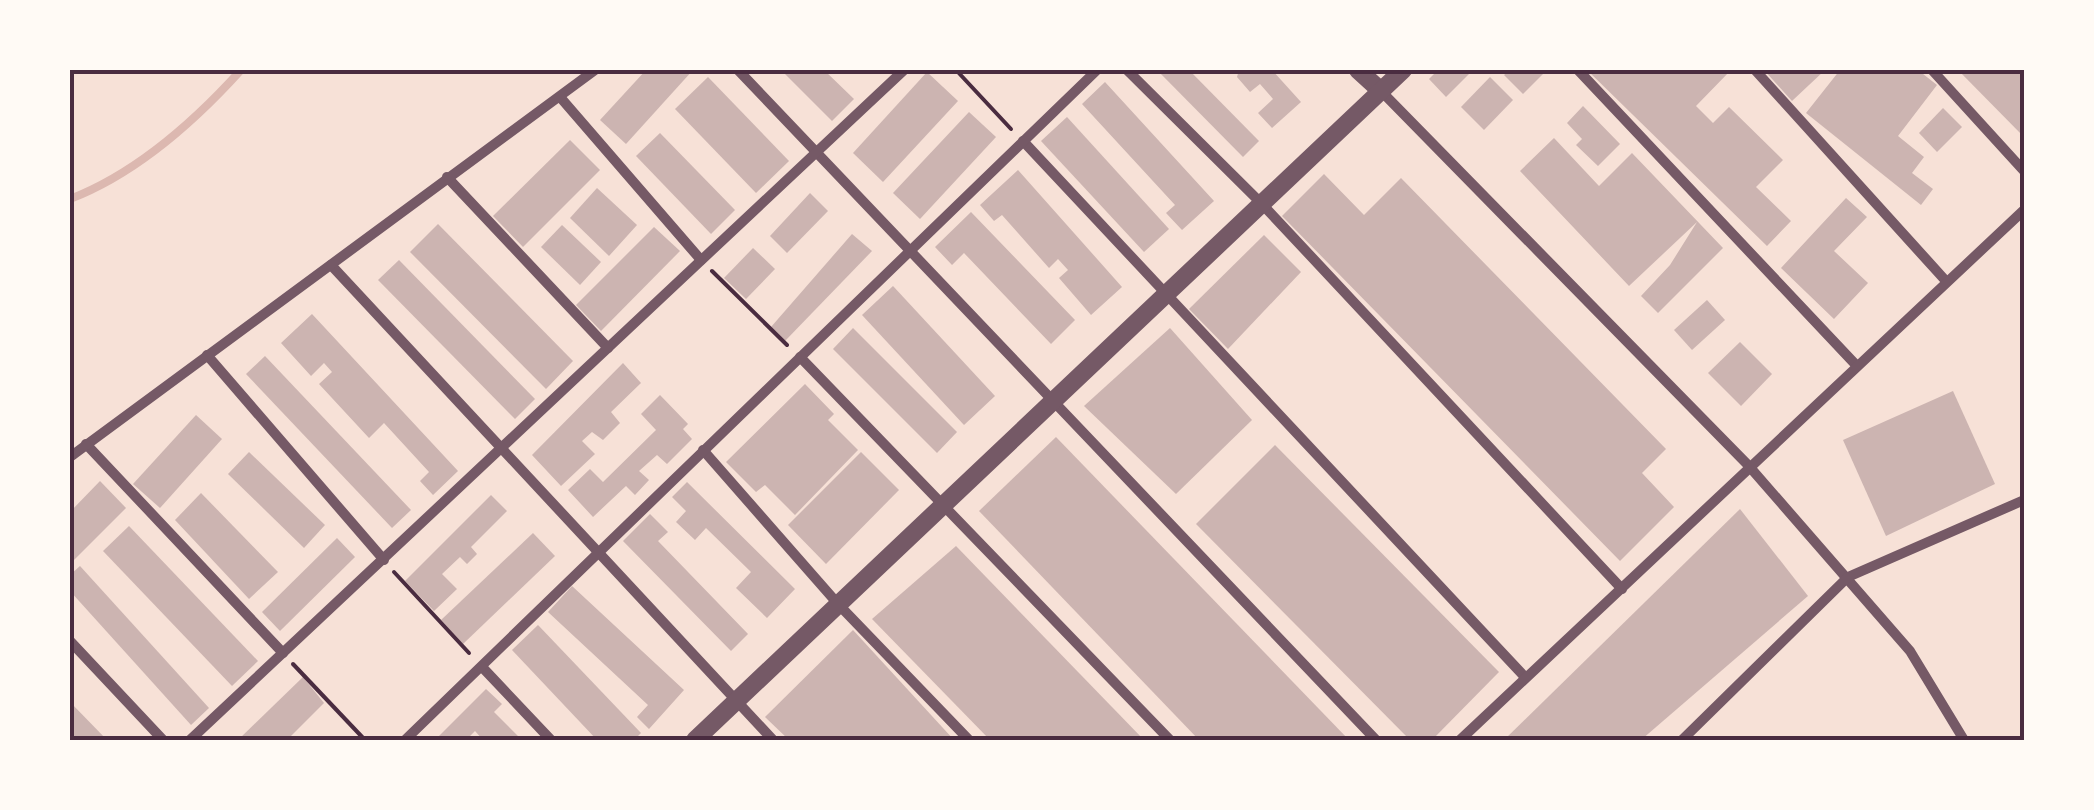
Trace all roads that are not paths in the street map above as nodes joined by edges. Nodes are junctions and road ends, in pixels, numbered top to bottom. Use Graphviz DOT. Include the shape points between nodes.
graph roads {
  1 [pos="595,70"];
  2 [pos="738,70"];
  3 [pos="904,70"];
  4 [pos="1096,70"];
  5 [pos="1128,70"];
  6 [pos="1358,70"];
  7 [pos="1403,70"];
  8 [pos="1578,70"];
  9 [pos="1755,70"];
  10 [pos="1932,70"];
  11 [pos="1381,91"];
  12 [pos="560,97"];
  13 [pos="1023,141"];
  14 [pos="815,153"];
  15 [pos="2024,171"];
  16 [pos="447,177"];
  17 [pos="1262,204"];
  18 [pos="2024,210"];
  19 [pos="909,251"];
  20 [pos="701,260"];
  21 [pos="331,264"];
  22 [pos="1944,280"];
  23 [pos="1166,294"];
  24 [pos="608,348"];
  25 [pos="207,355"];
  26 [pos="800,357"];
  27 [pos="1856,365"];
  28 [pos="1053,402"];
  29 [pos="86,444"];
  30 [pos="501,448"];
  31 [pos="703,450"];
  32 [pos="70,457"];
  33 [pos="1748,465"];
  34 [pos="2024,500"];
  35 [pos="941,508"];
  36 [pos="598,552"];
  37 [pos="384,560"];
  38 [pos="1848,577"];
  39 [pos="1622,589"];
  40 [pos="838,604"];
  41 [pos="70,641"];
  42 [pos="283,653"];
  43 [pos="482,668"];
  44 [pos="1524,676"];
  45 [pos="736,700"];
  46 [pos="163,740"];
  47 [pos="190,740"];
  48 [pos="405,740"];
  49 [pos="550,740"];
  50 [pos="694,740"];
  51 [pos="773,740"];
  52 [pos="969,740"];
  53 [pos="1170,740"];
  54 [pos="1376,740"];
  55 [pos="1460,740"];
  56 [pos="1682,740"];
  57 [pos="1964,740"];
  1 -- 12 [label="street"];
  2 -- 14 [label="street"];
  3 -- 14 [label="street"];
  4 -- 13 [label="street"];
  5 -- 17 [label="street"];
  6 -- 11 [label="street"];
  7 -- 11 [label="street"];
  8 -- 27 [label="street"];
  9 -- 22 [label="street"];
  10 -- 15 [label="street"];
  11 -- 17 [label="street"];
  11 -- 33 [label="street"];
  12 -- 16 [label="street"];
  12 -- 20 [label="street"];
  13 -- 19 [label="street"];
  13 -- 23 [label="street"];
  14 -- 19 [label="street"];
  14 -- 20 [label="street"];
  16 -- 21 [label="street"];
  16 -- 24 [label="street"];
  17 -- 23 [label="street"];
  17 -- 39 [label="street"];
  18 -- 22 [label="street"];
  19 -- 26 [label="street"];
  19 -- 28 [label="street"];
  20 -- 24 [label="street"];
  21 -- 25 [label="street"];
  21 -- 30 [label="street"];
  22 -- 27 [label="street"];
  23 -- 28 [label="street"];
  23 -- 44 [label="street"];
  24 -- 30 [label="street"];
  25 -- 29 [label="street"];
  25 -- 37 [label="street"];
  26 -- 31 [label="street"];
  26 -- 35 [label="street"];
  27 -- 33 [label="street"];
  28 -- 35 [label="street"];
  28 -- 54 [label="street"];
  29 -- 32 [label="street"];
  29 -- 42 [label="street"];
  30 -- 36 [label="street"];
  30 -- 37 [label="street"];
  31 -- 36 [label="street"];
  31 -- 40 [label="street"];
  33 -- 38 [label="street"];
  33 -- 39 [label="street"];
  34 -- 38 [label="street"];
  35 -- 40 [label="street"];
  35 -- 53 [label="street"];
  36 -- 43 [label="street"];
  36 -- 45 [label="street"];
  37 -- 42 [label="street"];
  38 -- 56 [label="street"];
  38 -- 57 [label="street" via="1910,652"];
  39 -- 44 [label="street"];
  40 -- 45 [label="street"];
  40 -- 52 [label="street"];
  41 -- 46 [label="street"];
  42 -- 47 [label="street"];
  43 -- 48 [label="street"];
  43 -- 49 [label="street"];
  44 -- 55 [label="street"];
  45 -- 50 [label="street"];
  45 -- 51 [label="street"];
}
